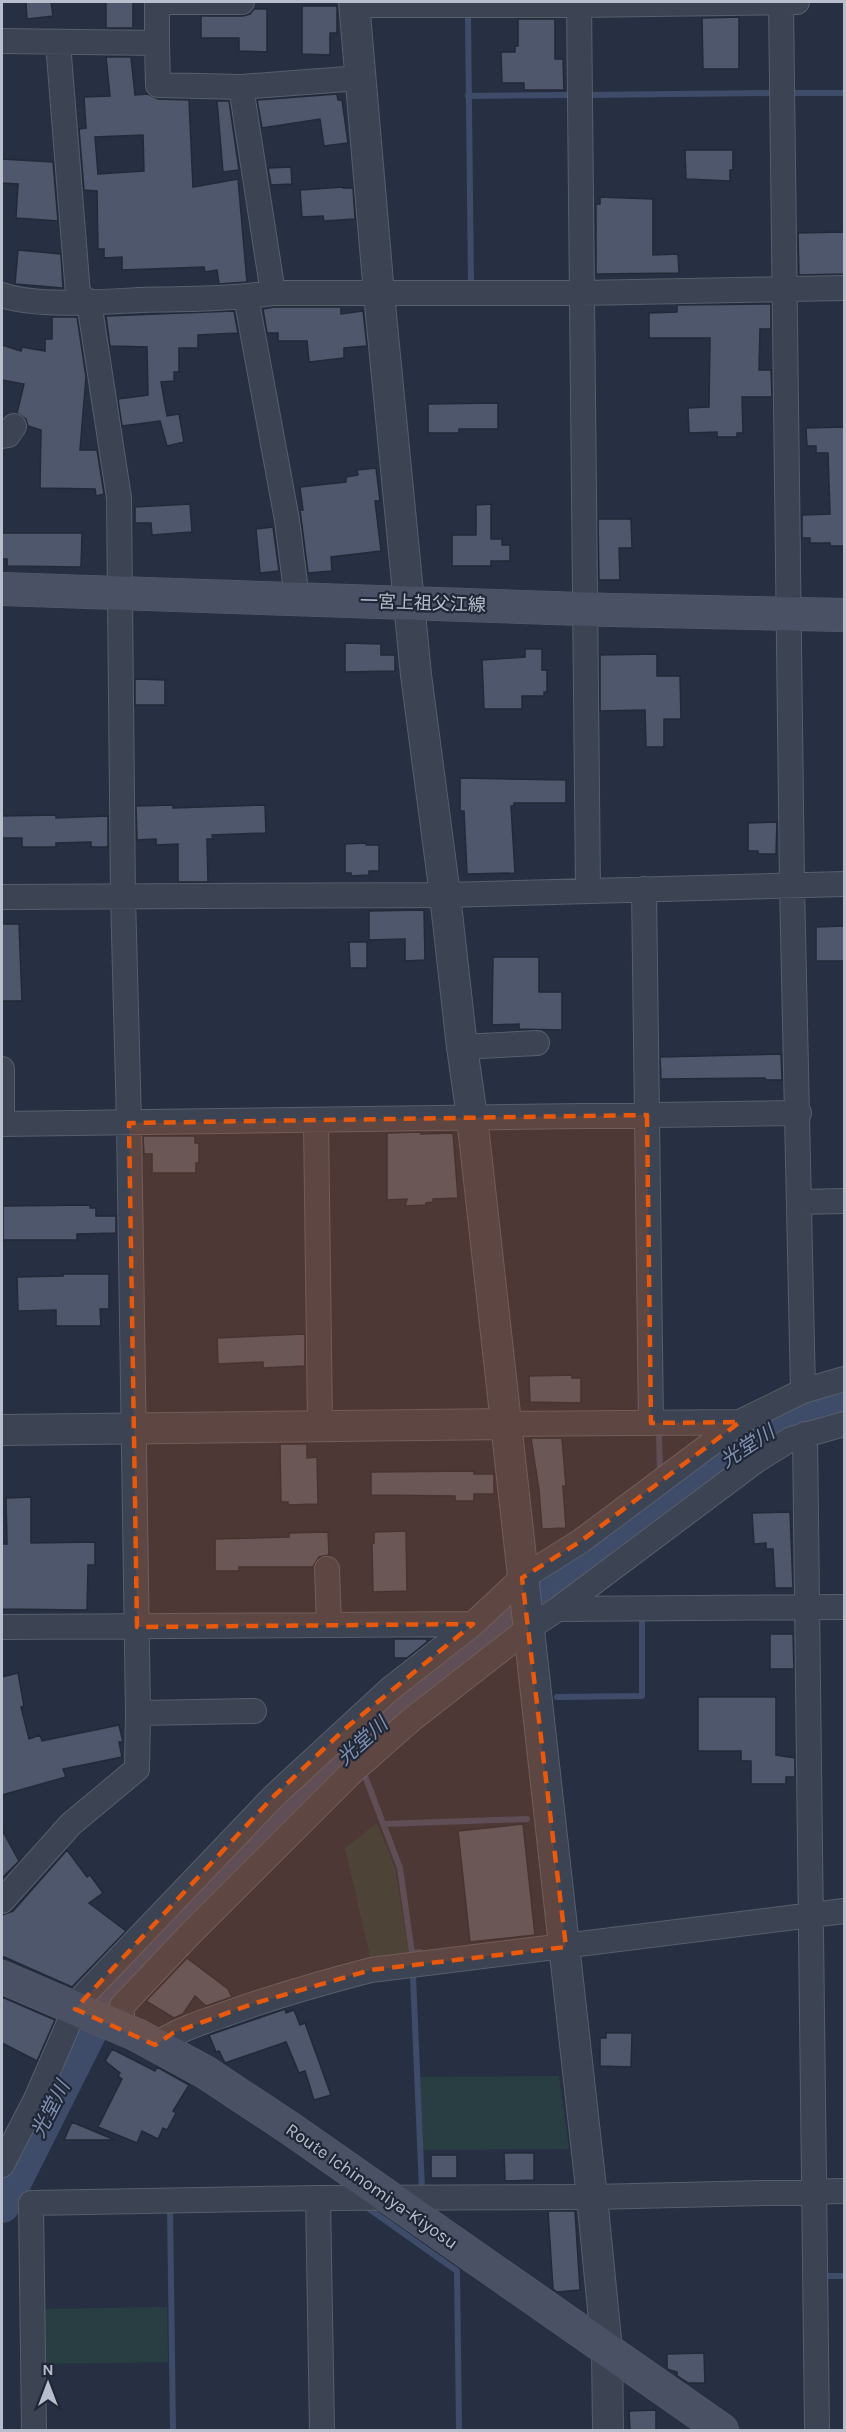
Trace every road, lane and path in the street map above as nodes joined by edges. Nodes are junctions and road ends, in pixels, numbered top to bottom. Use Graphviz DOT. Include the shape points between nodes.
graph roads {
  1 [pos="157,2"];
  2 [pos="242,2"];
  3 [pos="781,2"];
  4 [pos="797,2"];
  5 [pos="354,3"];
  6 [pos="579,3"];
  7 [pos="2,41"];
  8 [pos="58,43"];
  9 [pos="158,43"];
  10 [pos="360,78"];
  11 [pos="241,87"];
  12 [pos="844,288"];
  13 [pos="784,289"];
  14 [pos="273,292"];
  15 [pos="581,293"];
  16 [pos="379,294"];
  17 [pos="2,295"];
  18 [pos="246,297"];
  19 [pos="89,302"];
  20 [pos="2,589"];
  21 [pos="120,593"];
  22 [pos="297,599"];
  23 [pos="410,603"];
  24 [pos="584,609"];
  25 [pos="790,614"];
  26 [pos="844,615"];
  27 [pos="844,884"];
  28 [pos="792,885"];
  29 [pos="644,889"];
  30 [pos="588,890"];
  31 [pos="446,895"];
  32 [pos="123,896"];
  33 [pos="2,897"];
  34 [pos="537,1043"];
  35 [pos="462,1047"];
  36 [pos="2,1069"];
  37 [pos="799,1113"];
  38 [pos="647,1115"];
  39 [pos="472,1117"];
  40 [pos="316,1121"];
  41 [pos="2,1124"];
  42 [pos="129,1124"];
  43 [pos="844,1201"];
  44 [pos="800,1202"];
  45 [pos="844,1379"];
  46 [pos="803,1391"];
  47 [pos="740,1422"];
  48 [pos="651,1423"];
  49 [pos="507,1424"];
  50 [pos="844,1424"];
  51 [pos="320,1425"];
  52 [pos="134,1429"];
  53 [pos="2,1430"];
  54 [pos="805,1434"];
  55 [pos="327,1569"];
  56 [pos="523,1582"];
  57 [pos="807,1607"];
  58 [pos="844,1607"];
  59 [pos="558,1609"];
  60 [pos="329,1624"];
  61 [pos="473,1624"];
  62 [pos="2,1627"];
  63 [pos="136,1627"];
  64 [pos="529,1627"];
  65 [pos="254,1711"];
  66 [pos="138,1713"];
  67 [pos="2,1901"];
  68 [pos="844,1911"];
  69 [pos="810,1916"];
  70 [pos="566,1947"];
  71 [pos="2,1977"];
  72 [pos="77,2010"];
  73 [pos="114,2025"];
  74 [pos="155,2044"];
  75 [pos="2,2165"];
  76 [pos="844,2191"];
  77 [pos="814,2192"];
  78 [pos="387,2197"];
  79 [pos="592,2197"];
  80 [pos="318,2198"];
  81 [pos="607,2350"];
  82 [pos="34,2430"];
  83 [pos="322,2430"];
  84 [pos="608,2430"];
  85 [pos="722,2430"];
  86 [pos="817,2430"];
  1 -- 2 [label="street"];
  1 -- 9 [label="street"];
  3 -- 4 [label="street"];
  3 -- 6 [label="street"];
  3 -- 13 [label="street"];
  5 -- 6 [label="street"];
  5 -- 10 [label="street"];
  6 -- 15 [label="street"];
  7 -- 8 [label="street"];
  8 -- 9 [label="street"];
  8 -- 19 [label="street" via="78,294"];
  9 -- 11 [label="street" via="158,85"];
  10 -- 11 [label="street"];
  10 -- 16 [label="street"];
  11 -- 14 [label="street"];
  12 -- 13 [label="street"];
  13 -- 15 [label="street"];
  13 -- 25 [label="street"];
  14 -- 16 [label="street"];
  14 -- 18 [label="street"];
  15 -- 16 [label="street"];
  15 -- 24 [label="street"];
  16 -- 23 [label="street"];
  17 -- 19 [label="street" via="15,300"];
  18 -- 19 [label="street"];
  18 -- 22 [label="street" via="287,520"];
  19 -- 21 [label="street" via="119,498"];
  20 -- 21 [label="main road, 一宮上祖父江線"];
  21 -- 22 [label="main road, 一宮上祖父江線"];
  21 -- 32 [label="street"];
  22 -- 23 [label="main road, 一宮上祖父江線"];
  23 -- 24 [label="main road, 一宮上祖父江線"];
  23 -- 31 [label="street"];
  24 -- 25 [label="main road, 一宮上祖父江線"];
  24 -- 30 [label="street"];
  25 -- 26 [label="main road, 一宮上祖父江線"];
  25 -- 28 [label="street"];
  27 -- 28 [label="street"];
  28 -- 29 [label="street"];
  28 -- 37 [label="street"];
  29 -- 30 [label="street"];
  29 -- 38 [label="street"];
  30 -- 31 [label="street"];
  31 -- 32 [label="street"];
  31 -- 35 [label="street"];
  32 -- 33 [label="street"];
  32 -- 42 [label="street"];
  34 -- 35 [label="street"];
  35 -- 39 [label="street"];
  36 -- 41 [label="street"];
  37 -- 38 [label="street"];
  37 -- 44 [label="street"];
  38 -- 39 [label="street"];
  38 -- 48 [label="street"];
  39 -- 40 [label="street"];
  39 -- 49 [label="street"];
  40 -- 42 [label="street"];
  40 -- 51 [label="street"];
  41 -- 42 [label="street"];
  42 -- 52 [label="street"];
  43 -- 44 [label="street"];
  44 -- 46 [label="street"];
  45 -- 46 [label="street"];
  46 -- 47 [label="street"];
  47 -- 48 [label="street"];
  47 -- 56 [label="street"];
  48 -- 49 [label="street"];
  49 -- 51 [label="street"];
  49 -- 56 [label="street"];
  50 -- 54 [label="street"];
  51 -- 52 [label="street"];
  52 -- 53 [label="street"];
  52 -- 63 [label="street"];
  54 -- 57 [label="street"];
  54 -- 59 [label="street" via="757,1460"];
  55 -- 60 [label="street"];
  56 -- 61 [label="street"];
  56 -- 64 [label="street"];
  57 -- 58 [label="street"];
  57 -- 59 [label="street"];
  57 -- 69 [label="street"];
  59 -- 64 [label="street"];
  60 -- 61 [label="street"];
  60 -- 63 [label="street"];
  61 -- 72 [label="street" via="381,1696 274,1796 84,1995"];
  62 -- 63 [label="street"];
  63 -- 66 [label="street"];
  64 -- 70 [label="street"];
  64 -- 73 [label="street" via="411,1719 351,1773 122,2006 122,2018"];
  65 -- 66 [label="street"];
  66 -- 67 [label="street" via="137,1770 70,1824"];
  68 -- 69 [label="street"];
  69 -- 70 [label="street"];
  69 -- 77 [label="street"];
  70 -- 74 [label="street" via="371,1970 252,2004 173,2033"];
  70 -- 79 [label="street"];
  71 -- 72 [label="main road, Route Ichinomiya-Kiyosu"];
  72 -- 73 [label="main road, Route Ichinomiya-Kiyosu"];
  72 -- 75 [label="street"];
  73 -- 74 [label="main road, Route Ichinomiya-Kiyosu"];
  74 -- 78 [label="main road, Route Ichinomiya-Kiyosu" via="291,2129"];
  76 -- 77 [label="street"];
  77 -- 79 [label="street"];
  77 -- 86 [label="street"];
  78 -- 79 [label="street"];
  78 -- 80 [label="street"];
  78 -- 81 [label="main road, Route Ichinomiya-Kiyosu"];
  79 -- 81 [label="street"];
  80 -- 82 [label="street" via="29,2202"];
  80 -- 83 [label="street"];
  81 -- 84 [label="street"];
  81 -- 85 [label="main road, Route Ichinomiya-Kiyosu"];
}
